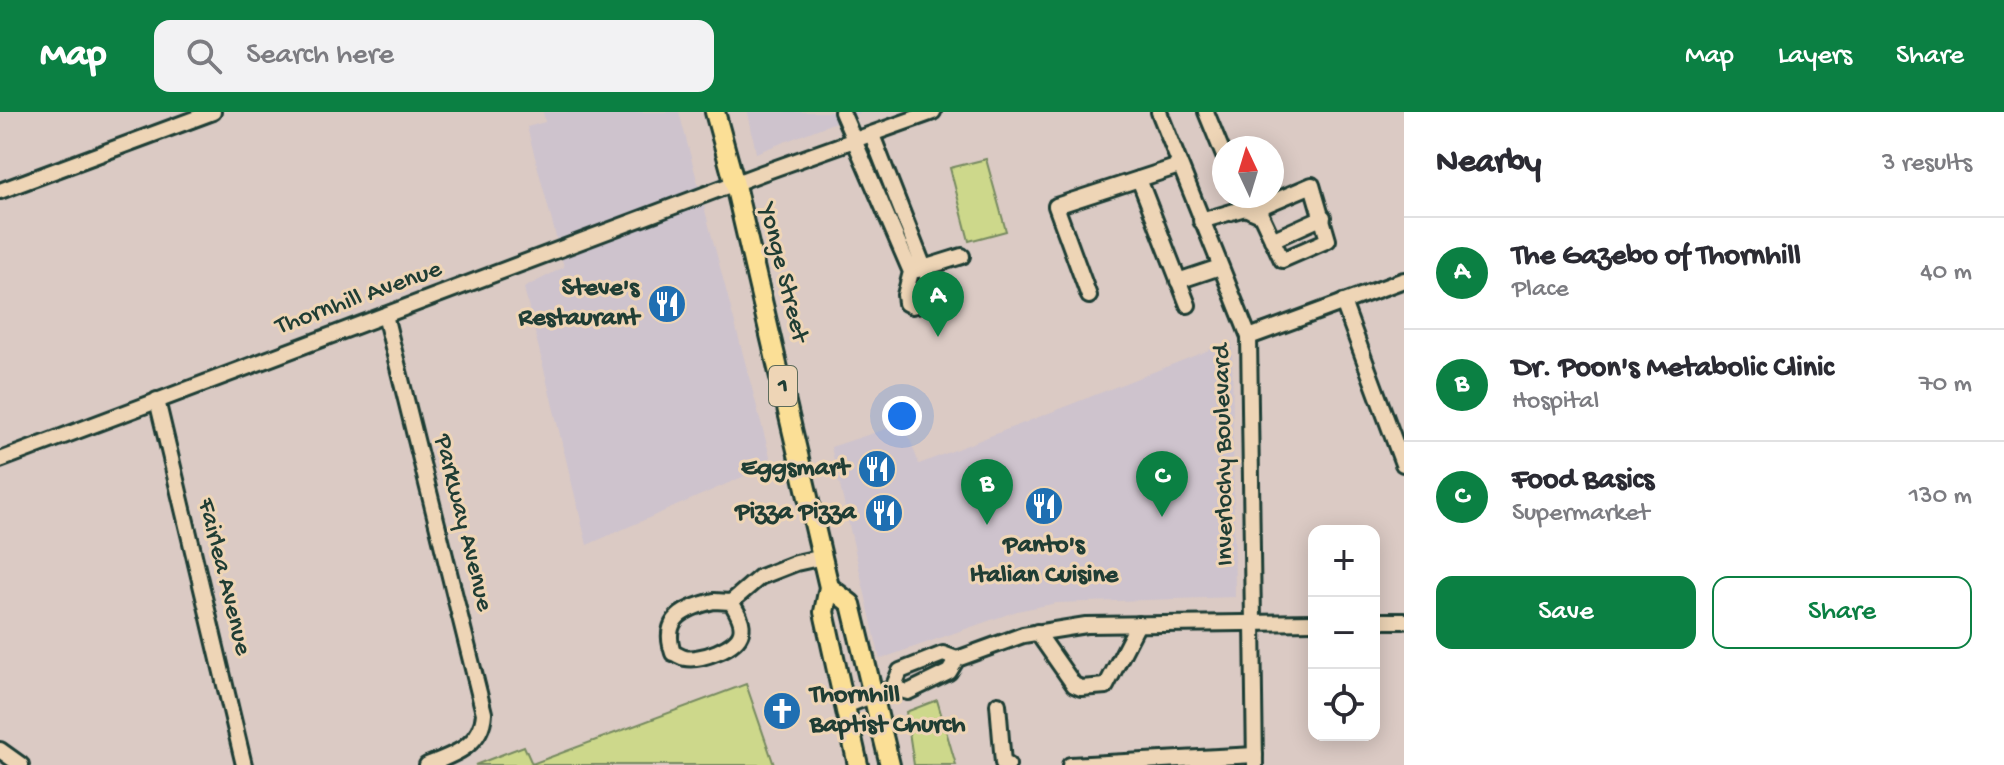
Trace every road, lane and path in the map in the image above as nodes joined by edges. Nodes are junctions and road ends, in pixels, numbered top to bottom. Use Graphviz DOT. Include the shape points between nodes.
graph roads {
  1 [pos="213,112"];
  2 [pos="715,112"];
  3 [pos="842,112"];
  4 [pos="1160,112"];
  5 [pos="1206,112"];
  6 [pos="925,113"];
  7 [pos="898,118"];
  8 [pos="872,135"];
  9 [pos="1216,136"];
  10 [pos="856,141"];
  11 [pos="1179,166"];
  12 [pos="1139,179"];
  13 [pos="735,185"];
  14 [pos="0,191"];
  15 [pos="1284,193"];
  16 [pos="1237,208"];
  17 [pos="1250,208"];
  18 [pos="1323,217"];
  19 [pos="1201,221"];
  20 [pos="1272,240"];
  21 [pos="962,256"];
  22 [pos="1220,267"];
  23 [pos="918,270"];
  24 [pos="1404,280"];
  25 [pos="1178,281"];
  26 [pos="1089,296"];
  27 [pos="1343,302"];
  28 [pos="1188,305"];
  29 [pos="385,315"];
  30 [pos="1249,337"];
  31 [pos="157,400"];
  32 [pos="0,460"];
  33 [pos="1403,464"];
  34 [pos="823,557"];
  35 [pos="829,587"];
  36 [pos="731,602"];
  37 [pos="1380,621"];
  38 [pos="1404,621"];
  39 [pos="1308,622"];
  40 [pos="1252,623"];
  41 [pos="1138,624"];
  42 [pos="1037,632"];
  43 [pos="957,659"];
  44 [pos="893,688"];
  45 [pos="873,696"];
  46 [pos="998,704"];
  47 [pos="845,706"];
  48 [pos="0,750"];
  49 [pos="1255,760"];
  50 [pos="889,761"];
  51 [pos="21,765"];
  52 [pos="244,765"];
  53 [pos="427,765"];
  54 [pos="858,765"];
  55 [pos="865,765"];
  56 [pos="1008,765"];
  57 [pos="1070,765"];
  1 -- 14 [label="street"];
  2 -- 13 [label="main road, Yonge Street / 1"];
  3 -- 10 [label="street"];
  4 -- 11 [label="street, Inverlochy Boulevard"];
  5 -- 9 [label="street"];
  6 -- 7 [label="street, Thornhill Avenue"];
  7 -- 8 [label="street, Thornhill Avenue"];
  8 -- 10 [label="street, Thornhill Avenue"];
  8 -- 23 [label="street"];
  10 -- 13 [label="street, Thornhill Avenue"];
  10 -- 23 [label="street"];
  11 -- 12 [label="street"];
  11 -- 19 [label="street, Inverlochy Boulevard"];
  12 -- 25 [label="street"];
  12 -- 26 [label="street" via="1056,206"];
  13 -- 29 [label="street, Thornhill Avenue"];
  13 -- 34 [label="main road, Yonge Street / 1"];
  15 -- 18 [label="street" via="1312,185"];
  16 -- 19 [label="street"];
  17 -- 20 [label="street" via="1261,215"];
  18 -- 20 [label="street"];
  18 -- 20 [label="street" via="1328,240 1282,260"];
  19 -- 22 [label="street, Inverlochy Boulevard"];
  21 -- 23 [label="street"];
  22 -- 25 [label="street"];
  22 -- 30 [label="street, Inverlochy Boulevard"];
  24 -- 27 [label="street"];
  25 -- 28 [label="street"];
  27 -- 30 [label="street"];
  27 -- 33 [label="street"];
  29 -- 31 [label="street, Thornhill Avenue"];
  29 -- 53 [label="street, Parkway Avenue" via="483,705 484,722 474,741"];
  30 -- 40 [label="street, Inverlochy Boulevard"];
  31 -- 32 [label="street, Thornhill Avenue"];
  31 -- 52 [label="street, Fairlea Avenue"];
  34 -- 35 [label="main road, Yonge Street / 1"];
  34 -- 36 [label="street" via="760,577"];
  35 -- 45 [label="main road, Yonge Street / 1" via="851,604"];
  35 -- 47 [label="main road, Yonge Street / 1" via="824,612"];
  36 -- 36 [label="street" via="741,632 733,644 686,658 673,653 668,638 673,620 692,606"];
  37 -- 38 [label="street"];
  39 -- 40 [label="street"];
  40 -- 41 [label="street"];
  40 -- 49 [label="street, Inverlochy Boulevard"];
  41 -- 42 [label="street"];
  41 -- 42 [label="street" via="1106,686 1081,688"];
  42 -- 43 [label="street"];
  43 -- 44 [label="street" via="949,672 908,692"];
  43 -- 44 [label="street" via="943,654 900,671"];
  44 -- 45 [label="street"];
  45 -- 47 [label="street"];
  45 -- 50 [label="main road, Yonge Street / 1"];
  46 -- 56 [label="street" via="1003,763"];
  47 -- 54 [label="main road, Yonge Street / 1"];
  48 -- 51 [label="street"];
  49 -- 57 [label="street"];
  50 -- 55 [label="main road"];
}
